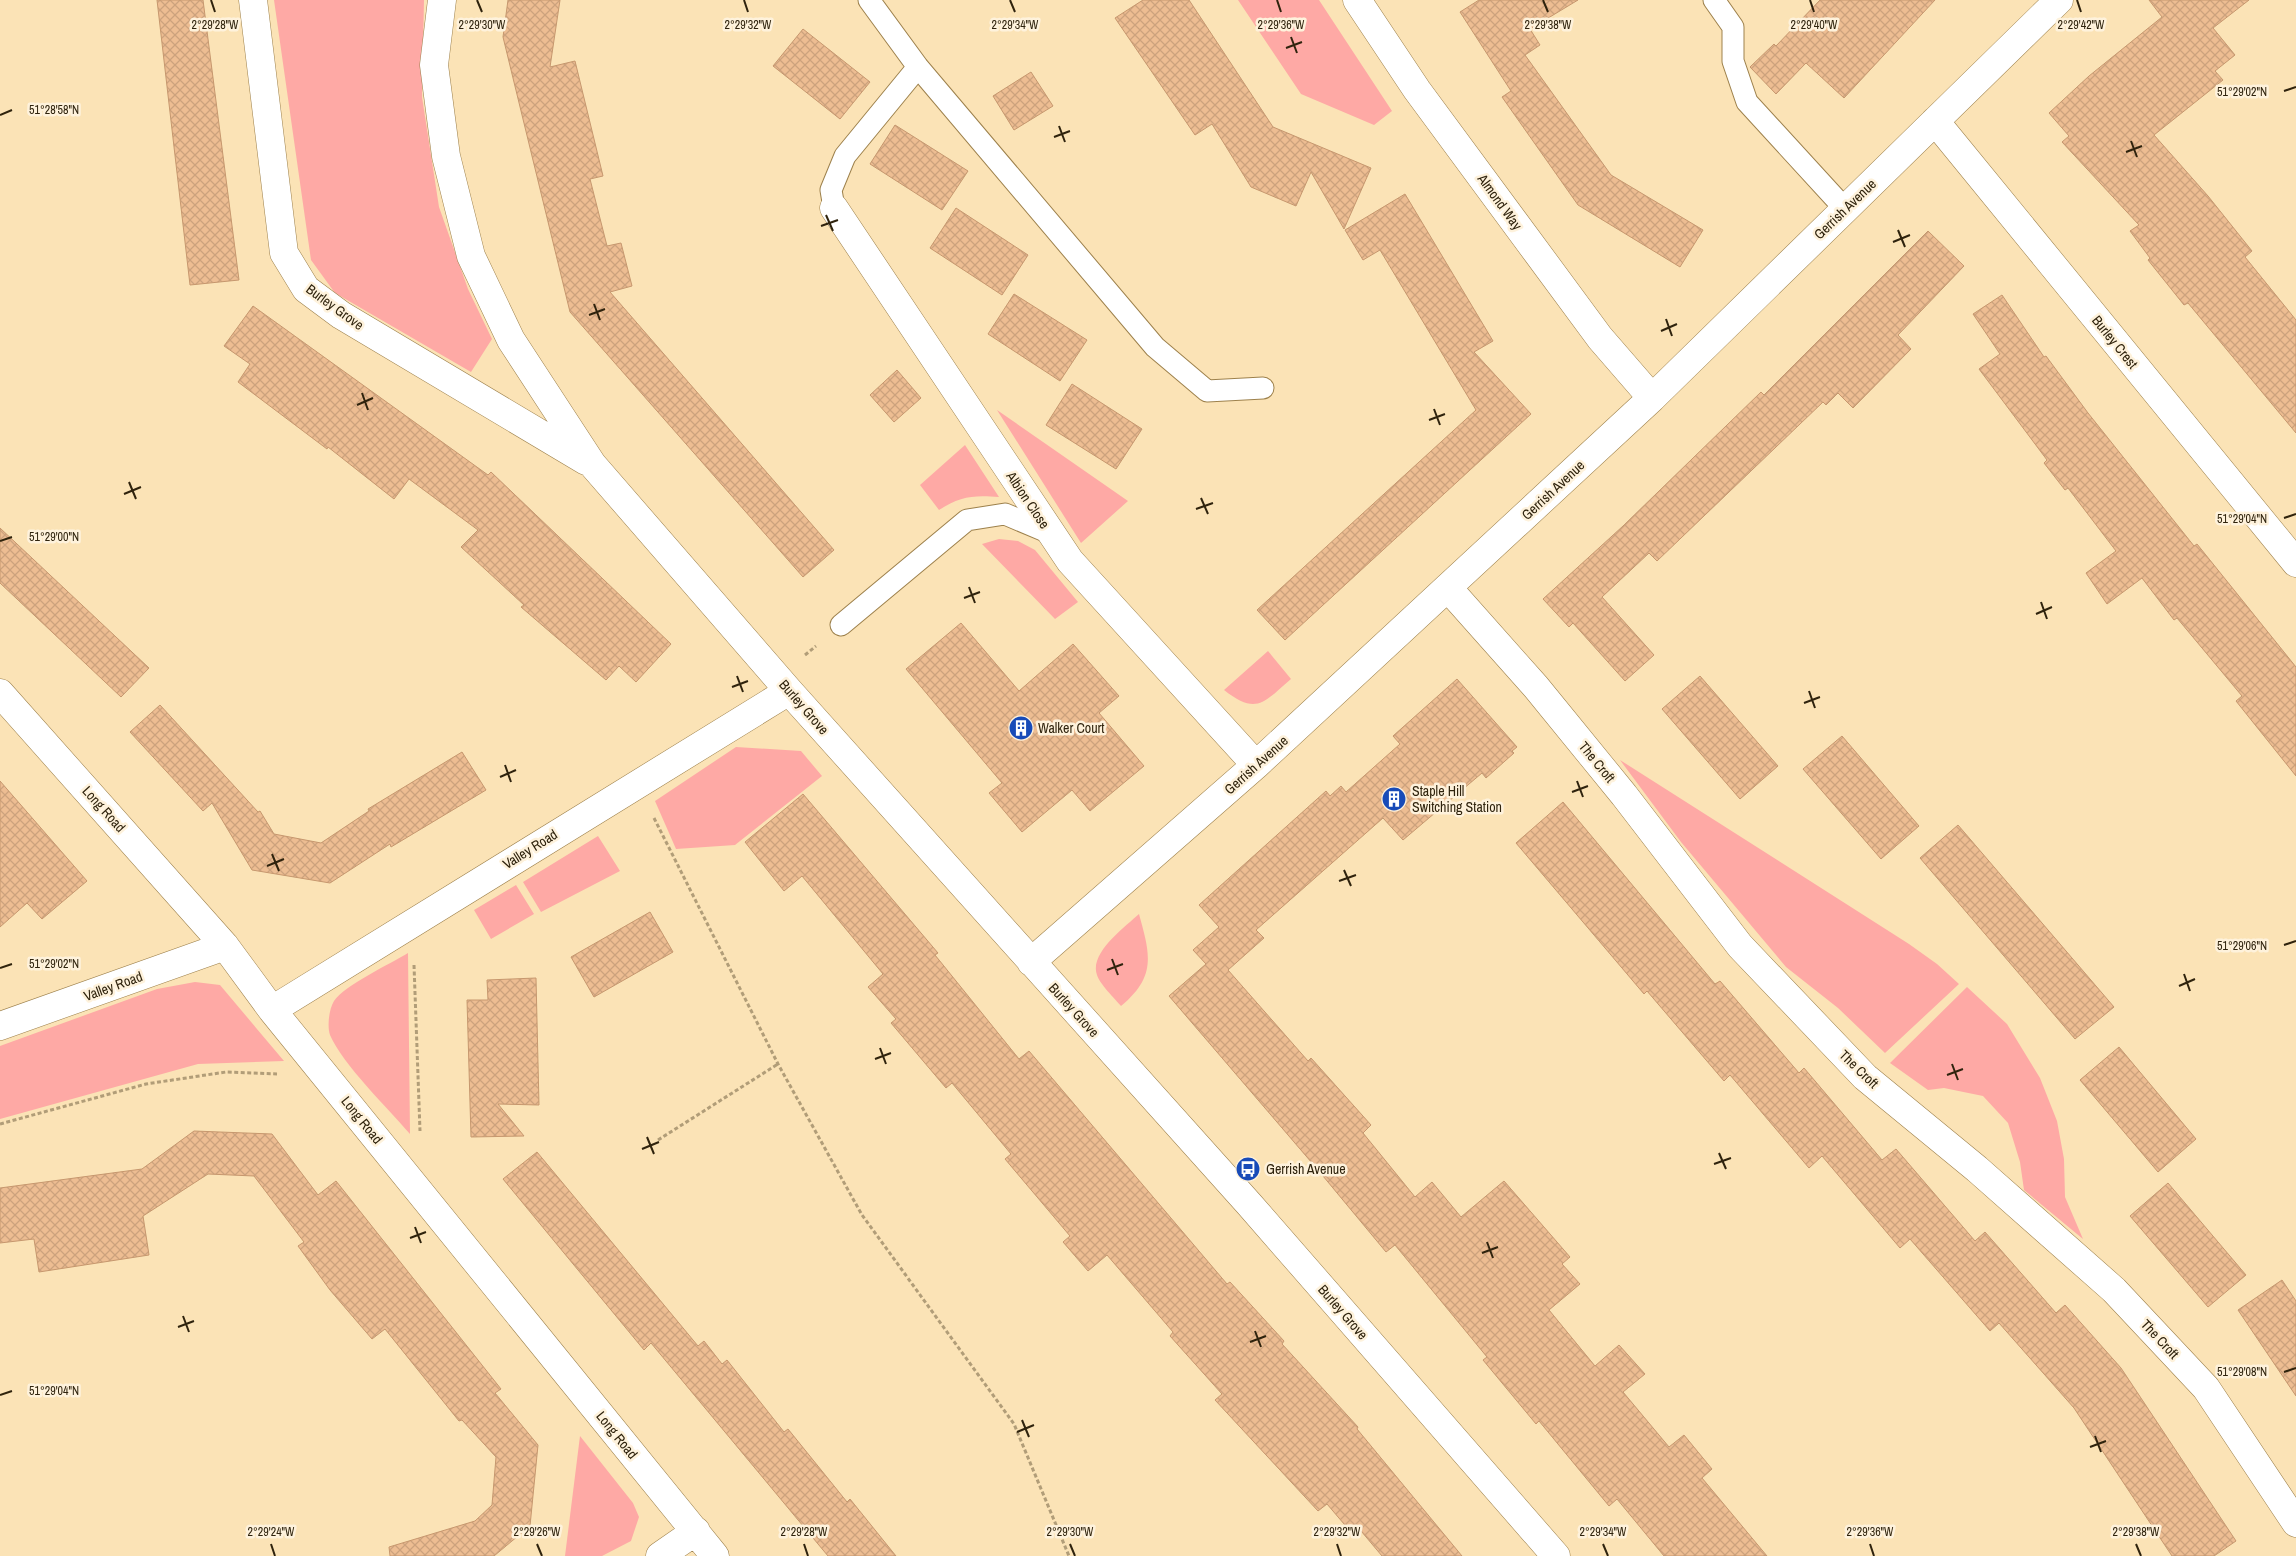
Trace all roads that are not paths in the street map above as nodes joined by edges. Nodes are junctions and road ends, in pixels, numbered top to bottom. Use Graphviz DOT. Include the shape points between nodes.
graph roads {
  1 [pos="253,0"];
  2 [pos="442,0"];
  3 [pos="869,0"];
  4 [pos="1357,0"];
  5 [pos="1714,0"];
  6 [pos="2059,0"];
  7 [pos="918,67"];
  8 [pos="1935,121"];
  9 [pos="834,208"];
  10 [pos="1845,209"];
  11 [pos="1263,388"];
  12 [pos="1652,398"];
  13 [pos="592,464"];
  14 [pos="1050,533"];
  15 [pos="2296,563"];
  16 [pos="1448,588"];
  17 [pos="841,626"];
  18 [pos="784,684"];
  19 [pos="0,693"];
  20 [pos="1256,765"];
  21 [pos="225,946"];
  22 [pos="1031,962"];
  23 [pos="272,1010"];
  24 [pos="0,1026"];
  25 [pos="2296,1523"];
  26 [pos="696,1531"];
  27 [pos="660,1556"];
  28 [pos="715,1556"];
  29 [pos="1556,1556"];
  1 -- 13 [label="street, Burley Grove" via="284,253 306,289 341,315"];
  2 -- 13 [label="street, Burley Grove" via="434,65 446,156 471,256 511,340"];
  3 -- 7 [label="lane"];
  4 -- 12 [label="street, Almond Way" via="1417,90 1594,330"];
  5 -- 10 [label="lane" via="1732,28 1733,61 1747,102"];
  6 -- 8 [label="street, Gerrish Avenue"];
  7 -- 9 [label="lane" via="845,156 832,190"];
  7 -- 11 [label="lane" via="1155,347 1207,391"];
  8 -- 10 [label="street, Gerrish Avenue"];
  8 -- 15 [label="street, Burley Crest"];
  9 -- 14 [label="street, Albion Close"];
  10 -- 12 [label="street, Gerrish Avenue"];
  12 -- 16 [label="street, Gerrish Avenue"];
  13 -- 18 [label="street, Burley Grove"];
  14 -- 17 [label="lane" via="1004,514 967,520"];
  14 -- 20 [label="street, Albion Close" via="1070,562"];
  16 -- 20 [label="street, Gerrish Avenue"];
  16 -- 25 [label="street, The Croft" via="1536,687 1740,946 1865,1077 1977,1169 2114,1290 2206,1388"];
  18 -- 22 [label="street, Burley Grove"];
  18 -- 23 [label="street, Valley Road" via="637,783"];
  19 -- 21 [label="street, Long Road"];
  20 -- 22 [label="street, Gerrish Avenue"];
  21 -- 23 [label="street, Long Road"];
  21 -- 24 [label="street, Valley Road"];
  22 -- 29 [label="street, Burley Grove"];
  23 -- 26 [label="street, Long Road"];
  26 -- 27 [label="street"];
  26 -- 28 [label="street, Long Road"];
}
